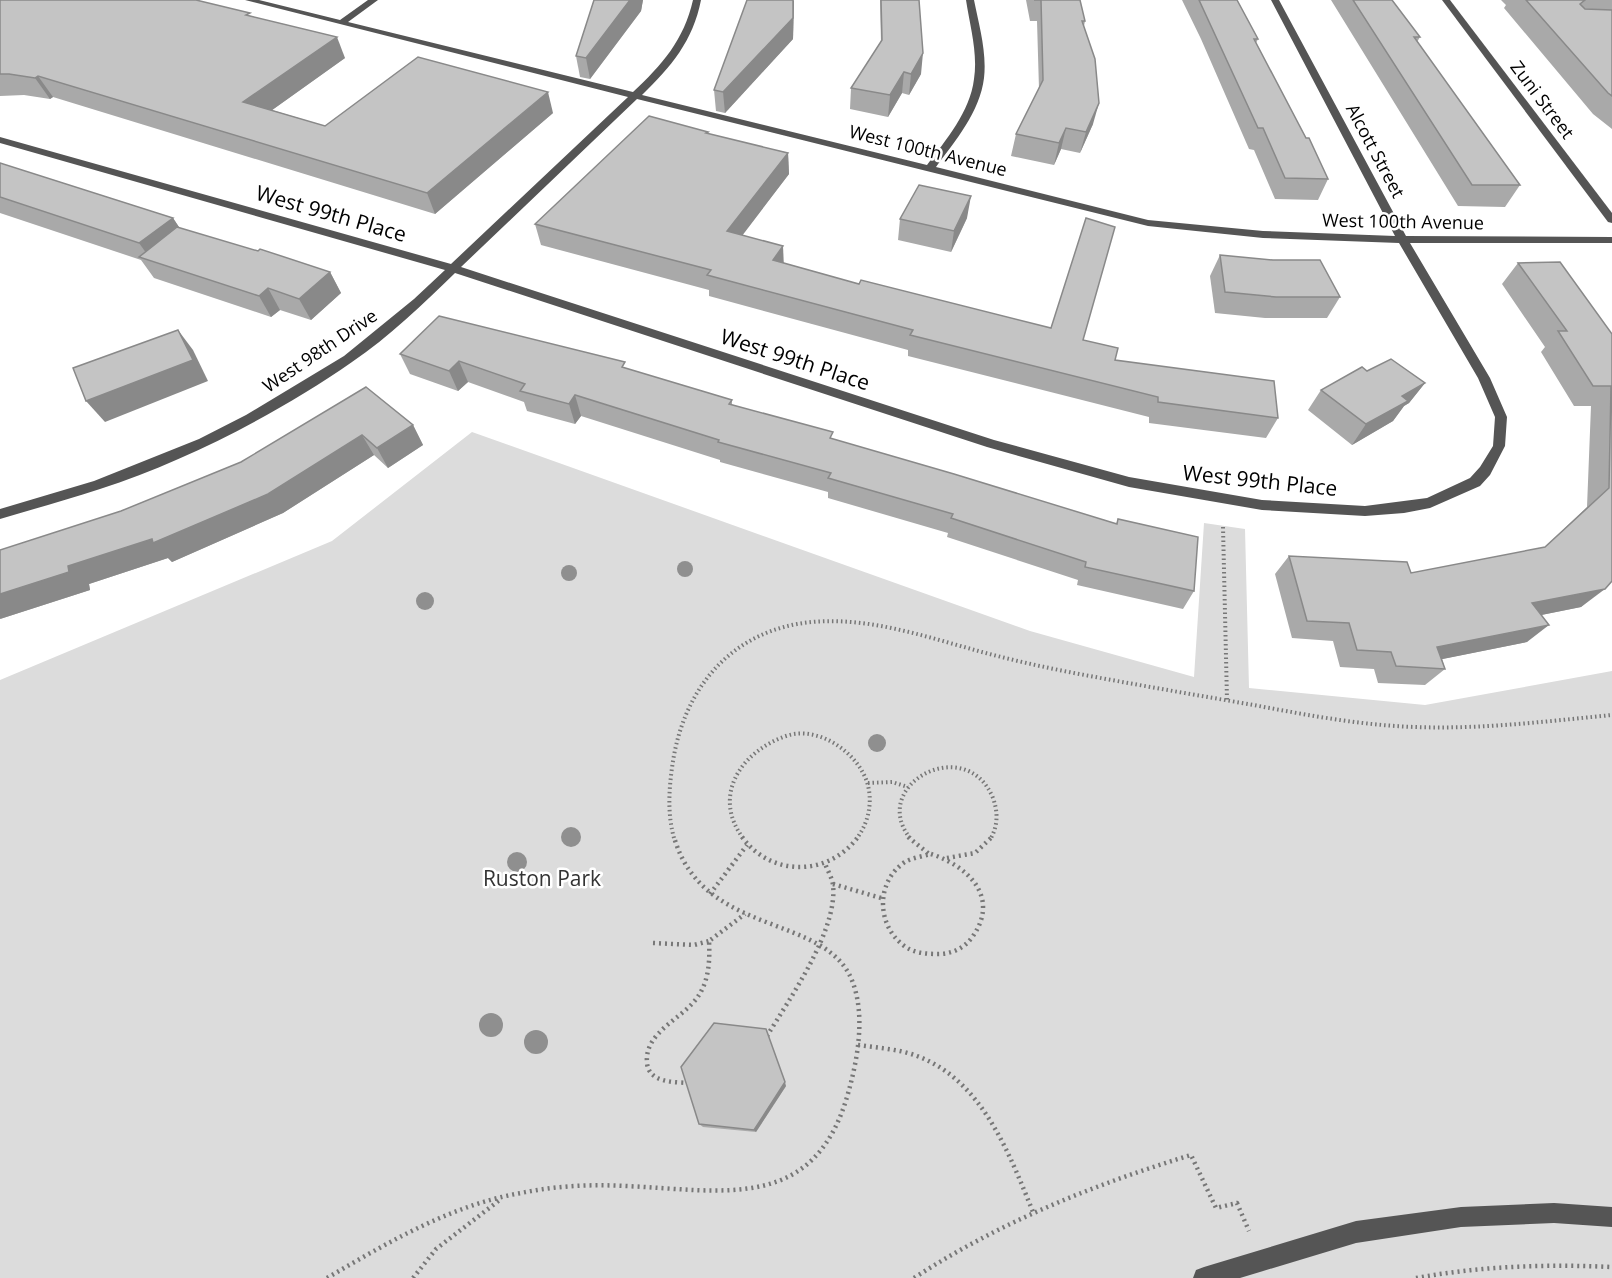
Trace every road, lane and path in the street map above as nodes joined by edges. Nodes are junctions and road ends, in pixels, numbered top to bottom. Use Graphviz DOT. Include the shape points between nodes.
graph roads {
  1 [pos="249,0"];
  2 [pos="374,0"];
  3 [pos="697,0"];
  4 [pos="970,0"];
  5 [pos="1275,0"];
  6 [pos="1446,0"];
  7 [pos="341,23"];
  8 [pos="631,98"];
  9 [pos="0,140"];
  10 [pos="930,168"];
  11 [pos="1612,220"];
  12 [pos="1402,238"];
  13 [pos="1612,240"];
  14 [pos="454,269"];
  15 [pos="1484,378"];
  16 [pos="1223,499"];
  17 [pos="0,514"];
  18 [pos="1227,700"];
  19 [pos="1612,715"];
  20 [pos="868,783"];
  21 [pos="908,787"];
  22 [pos="747,845"];
  23 [pos="931,855"];
  24 [pos="947,858"];
  25 [pos="825,863"];
  26 [pos="833,884"];
  27 [pos="710,894"];
  28 [pos="881,898"];
  29 [pos="744,914"];
  30 [pos="709,941"];
  31 [pos="653,943"];
  32 [pos="819,945"];
  33 [pos="767,1036"];
  34 [pos="858,1046"];
  35 [pos="690,1083"];
  36 [pos="506,1196"];
  37 [pos="1033,1212"];
  38 [pos="1612,1216"];
  39 [pos="1245,1222"];
  40 [pos="1612,1267"];
  41 [pos="327,1278"];
  42 [pos="413,1278"];
  43 [pos="914,1278"];
  44 [pos="1204,1278"];
  45 [pos="1416,1278"];
  1 -- 7 [label="street, West 100th Avenue"];
  2 -- 7 [label="street"];
  3 -- 8 [label="street, West 98th Drive" via="691,28 682,44"];
  4 -- 10 [label="street" via="979,79 973,99"];
  5 -- 12 [label="street, Alcott Street"];
  6 -- 11 [label="street, Zuni Street"];
  7 -- 8 [label="street, West 100th Avenue"];
  8 -- 10 [label="street, West 100th Avenue"];
  8 -- 14 [label="street, West 98th Drive"];
  9 -- 14 [label="street, West 99th Place"];
  10 -- 12 [label="street, West 100th Avenue" via="1148,223 1244,234"];
  12 -- 13 [label="street, West 100th Avenue"];
  12 -- 15 [label="street, Alcott Street"];
  14 -- 16 [label="street, West 99th Place" via="992,444 1129,482"];
  14 -- 17 [label="street, West 98th Drive" via="348,358 250,418 146,467"];
  15 -- 16 [label="street, West 99th Place" via="1501,417 1499,446 1475,482 1456,493 1431,503 1365,511"];
  16 -- 18 [label="path"];
  18 -- 19 [label="path" via="1370,724 1458,729"];
  18 -- 27 [label="path" via="1115,682 905,631 852,622 813,620 774,630 742,645 716,666 693,695 680,724 672,763 671,838 689,870"];
  20 -- 21 [label="path" via="892,782"];
  20 -- 22 [label="path" via="849,753 832,741 811,735 788,735 768,741 749,754 735,773 729,794 730,816 739,838"];
  20 -- 25 [label="path" via="870,811 863,831 848,850"];
  21 -- 23 [label="path" via="901,808 905,832"];
  21 -- 24 [label="path" via="929,769 962,768 986,785 994,797 998,812 989,840 965,856"];
  22 -- 25 [label="path" via="756,855 778,866 803,868"];
  22 -- 27 [label="path"];
  23 -- 24 [label="path"];
  23 -- 28 [label="path" via="903,861 884,884"];
  24 -- 28 [label="path" via="974,879 981,895 978,929 968,943 954,952 936,956 903,944 890,932"];
  25 -- 26 [label="path"];
  26 -- 28 [label="path"];
  26 -- 32 [label="path" via="828,925"];
  27 -- 29 [label="path"];
  29 -- 30 [label="path"];
  29 -- 32 [label="path"];
  30 -- 31 [label="path" via="694,945"];
  30 -- 35 [label="path" via="708,972 698,998 660,1033 646,1059 648,1071 655,1078"];
  32 -- 33 [label="path"];
  32 -- 34 [label="path" via="844,964 857,992"];
  34 -- 36 [label="path" via="850,1092 836,1125 813,1160 782,1181 738,1191 568,1187"];
  34 -- 37 [label="path" via="920,1057 952,1075 967,1089 995,1128"];
  36 -- 41 [label="path" via="436,1219"];
  36 -- 42 [label="path" via="436,1249"];
  37 -- 39 [label="path" via="1191,1155 1215,1208 1237,1203"];
  37 -- 43 [label="path"];
  38 -- 44 [label="street" via="1554,1213 1461,1217 1356,1232"];
  40 -- 45 [label="path" via="1500,1267"];
}
